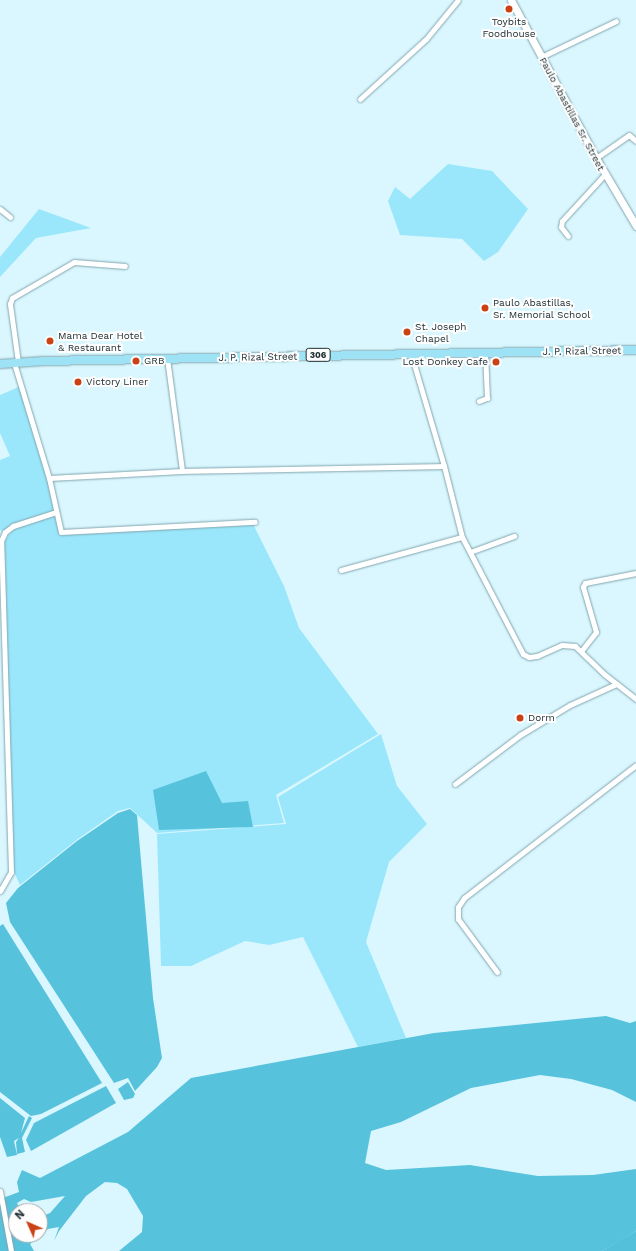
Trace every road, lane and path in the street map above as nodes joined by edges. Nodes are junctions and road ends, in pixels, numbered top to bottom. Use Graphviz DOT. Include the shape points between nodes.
graph roads {
  1 [pos="458,0"];
  2 [pos="511,0"];
  3 [pos="616,21"];
  4 [pos="541,57"];
  5 [pos="360,99"];
  6 [pos="636,141"];
  7 [pos="596,158"];
  8 [pos="605,174"];
  9 [pos="0,210"];
  10 [pos="10,217"];
  11 [pos="636,226"];
  12 [pos="568,236"];
  13 [pos="125,266"];
  14 [pos="636,350"];
  15 [pos="485,352"];
  16 [pos="410,354"];
  17 [pos="167,358"];
  18 [pos="16,363"];
  19 [pos="0,364"];
  20 [pos="479,401"];
  21 [pos="444,466"];
  22 [pos="182,471"];
  23 [pos="49,478"];
  24 [pos="56,512"];
  25 [pos="255,522"];
  26 [pos="514,536"];
  27 [pos="462,537"];
  28 [pos="470,552"];
  29 [pos="341,570"];
  30 [pos="636,573"];
  31 [pos="582,650"];
  32 [pos="616,684"];
  33 [pos="636,699"];
  34 [pos="636,765"];
  35 [pos="455,784"];
  36 [pos="0,891"];
  37 [pos="497,972"];
  38 [pos="0,1191"];
  39 [pos="11,1251"];
  1 -- 5 [label="street" via="426,39"];
  2 -- 4 [label="main road, Paulo Abastillas Sr. Street"];
  3 -- 4 [label="street"];
  4 -- 7 [label="main road, Paulo Abastillas Sr. Street"];
  6 -- 7 [label="street" via="629,135"];
  7 -- 8 [label="main road, Paulo Abastillas Sr. Street"];
  8 -- 11 [label="main road, Paulo Abastillas Sr. Street"];
  8 -- 12 [label="street" via="562,221 561,227"];
  9 -- 10 [label="street"];
  13 -- 18 [label="street" via="74,262 12,298 10,304"];
  14 -- 15 [label="main road, J. P. Rizal Street / 306"];
  15 -- 16 [label="main road, J. P. Rizal Street / 306"];
  15 -- 20 [label="street" via="487,398"];
  16 -- 17 [label="main road, J. P. Rizal Street / 306"];
  16 -- 21 [label="street"];
  17 -- 18 [label="main road, J. P. Rizal Street / 306"];
  17 -- 22 [label="street"];
  18 -- 19 [label="main road, J. P. Rizal Street / 306"];
  18 -- 23 [label="street"];
  21 -- 22 [label="street"];
  21 -- 27 [label="street"];
  22 -- 23 [label="street"];
  23 -- 24 [label="street"];
  24 -- 25 [label="street" via="61,532"];
  24 -- 36 [label="street" via="12,526 5,532 1,541 11,872"];
  26 -- 28 [label="street"];
  27 -- 28 [label="street"];
  27 -- 29 [label="street"];
  28 -- 31 [label="street" via="523,654 529,657 537,656 562,645 575,646"];
  30 -- 31 [label="street" via="585,583 583,587 596,632"];
  31 -- 32 [label="street"];
  32 -- 33 [label="street"];
  32 -- 35 [label="street" via="570,705 520,735"];
  34 -- 37 [label="street" via="464,898 458,907 458,919"];
  38 -- 39 [label="street"];
}
